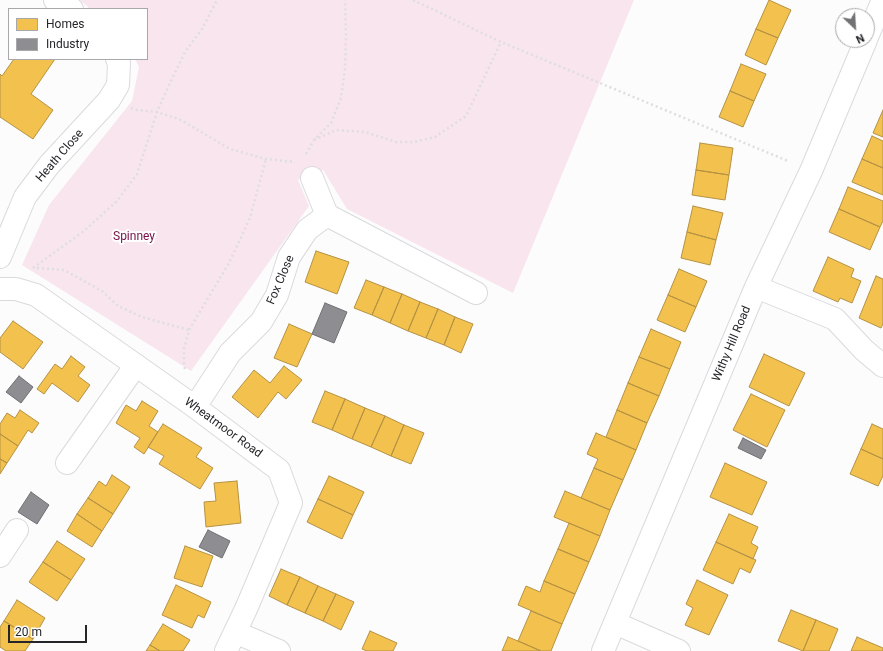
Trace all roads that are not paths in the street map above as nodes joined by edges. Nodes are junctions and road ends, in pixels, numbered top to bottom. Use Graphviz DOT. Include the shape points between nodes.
graph roads {
  1 [pos="54,0"];
  2 [pos="882,0"];
  3 [pos="70,8"];
  4 [pos="875,17"];
  5 [pos="863,48"];
  6 [pos="118,60"];
  7 [pos="306,171"];
  8 [pos="327,215"];
  9 [pos="0,257"];
  10 [pos="756,287"];
  11 [pos="0,289"];
  12 [pos="476,293"];
  13 [pos="136,365"];
  14 [pos="883,366"];
  15 [pos="193,406"];
  16 [pos="68,463"];
  17 [pos="17,530"];
  18 [pos="0,556"];
  19 [pos="615,623"];
  20 [pos="230,642"];
  21 [pos="279,651"];
  22 [pos="603,651"];
  23 [pos="679,651"];
  1 -- 3 [label="street"];
  2 -- 4 [label="street"];
  5 -- 10 [label="street, Withy Hill Road" via="811,171"];
  6 -- 9 [label="street, Heath Close" via="118,85 109,100 49,165 25,197"];
  7 -- 8 [label="street"];
  8 -- 12 [label="street"];
  8 -- 15 [label="street, Fox Close" via="307,230 289,257 277,295 261,322 230,353"];
  10 -- 14 [label="street" via="835,319"];
  10 -- 19 [label="street, Withy Hill Road"];
  11 -- 13 [label="street, Wheatmoor Road" via="16,289 36,295"];
  13 -- 15 [label="street, Wheatmoor Road"];
  13 -- 16 [label="street"];
  15 -- 20 [label="street, Wheatmoor Road" via="279,470 291,503"];
  17 -- 18 [label="street"];
  19 -- 22 [label="street, Withy Hill Road"];
  19 -- 23 [label="street"];
  20 -- 21 [label="street"];
}
